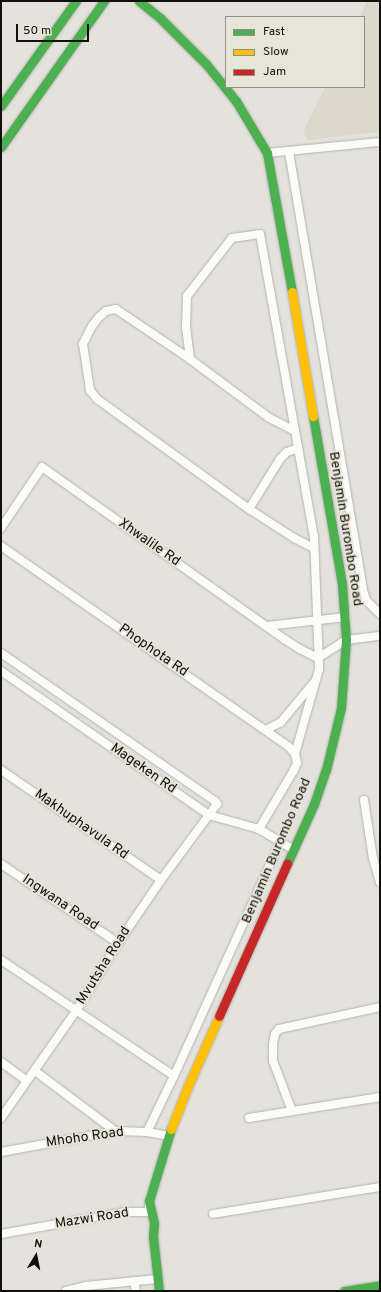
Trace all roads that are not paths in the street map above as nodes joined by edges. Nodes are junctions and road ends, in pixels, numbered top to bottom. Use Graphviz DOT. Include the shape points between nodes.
graph roads {
  1 [pos="76,1"];
  2 [pos="104,1"];
  3 [pos="139,1"];
  4 [pos="225,87"];
  5 [pos="225,88"];
  6 [pos="1,106"];
  7 [pos="380,142"];
  8 [pos="1,147"];
  9 [pos="289,152"];
  10 [pos="266,153"];
  11 [pos="190,359"];
  12 [pos="295,432"];
  13 [pos="298,448"];
  14 [pos="249,509"];
  15 [pos="1,528"];
  16 [pos="1,546"];
  17 [pos="314,548"];
  18 [pos="380,614"];
  19 [pos="344,617"];
  20 [pos="317,620"];
  21 [pos="267,626"];
  22 [pos="380,636"];
  23 [pos="346,640"];
  24 [pos="1,653"];
  25 [pos="318,658"];
  26 [pos="1,671"];
  27 [pos="318,677"];
  28 [pos="266,730"];
  29 [pos="295,754"];
  30 [pos="1,770"];
  31 [pos="364,800"];
  32 [pos="209,815"];
  33 [pos="259,829"];
  34 [pos="280,842"];
  35 [pos="294,850"];
  36 [pos="1,864"];
  37 [pos="160,880"];
  38 [pos="380,882"];
  39 [pos="118,943"];
  40 [pos="1,960"];
  41 [pos="380,1007"];
  42 [pos="76,1011"];
  43 [pos="1,1062"];
  44 [pos="35,1071"];
  45 [pos="174,1076"];
  46 [pos="26,1080"];
  47 [pos="380,1096"];
  48 [pos="292,1111"];
  49 [pos="1,1118"];
  50 [pos="249,1118"];
  51 [pos="115,1131"];
  52 [pos="147,1132"];
  53 [pos="169,1136"];
  54 [pos="1,1152"];
  55 [pos="380,1187"];
  56 [pos="149,1201"];
  57 [pos="213,1214"];
  58 [pos="1,1234"];
  59 [pos="157,1279"];
  60 [pos="134,1281"];
  61 [pos="380,1285"];
  62 [pos="66,1291"];
  63 [pos="136,1291"];
  64 [pos="159,1291"];
  65 [pos="344,1291"];
  1 -- 6 [label="street"];
  2 -- 8 [label="street"];
  3 -- 4 [label="street, Benjamin Burombo Road" via="162,19"];
  5 -- 10 [label="street, Benjamin Burombo Road" via="236,101"];
  7 -- 9 [label="street"];
  9 -- 10 [label="street"];
  9 -- 18 [label="street" via="363,590 366,600"];
  10 -- 19 [label="street, Benjamin Burombo Road" via="272,175 341,576"];
  11 -- 12 [label="street" via="268,417"];
  11 -- 12 [label="street" via="186,327 187,296 232,238 260,234"];
  11 -- 14 [label="street" via="116,309 99,316 83,344 90,390 94,396"];
  12 -- 13 [label="street"];
  13 -- 14 [label="street" via="287,452 280,459"];
  13 -- 17 [label="street"];
  14 -- 17 [label="street"];
  15 -- 21 [label="street, Xhwalile Rd" via="42,467"];
  16 -- 28 [label="street, Phophota Rd"];
  17 -- 20 [label="street"];
  19 -- 20 [label="street"];
  19 -- 23 [label="street, Benjamin Burombo Road"];
  20 -- 21 [label="street"];
  20 -- 25 [label="street"];
  21 -- 25 [label="street, Xhwalile Rd" via="300,650"];
  22 -- 23 [label="street"];
  23 -- 25 [label="street"];
  23 -- 35 [label="street, Benjamin Burombo Road" via="341,708 335,737 314,804"];
  24 -- 32 [label="street" via="215,801 215,808"];
  25 -- 27 [label="street"];
  26 -- 32 [label="street, Mageken Rd"];
  27 -- 28 [label="street" via="286,717"];
  27 -- 29 [label="street"];
  28 -- 29 [label="street, Phophota Rd"];
  29 -- 33 [label="street" via="297,763 289,782"];
  30 -- 37 [label="street, Makhuphavula Rd"];
  31 -- 38 [label="street" via="373,858"];
  32 -- 33 [label="street, Mageken Rd"];
  32 -- 37 [label="street, Mvutsha Road"];
  33 -- 34 [label="street, Mageken Rd"];
  34 -- 35 [label="street, Mageken Rd"];
  34 -- 45 [label="street"];
  35 -- 53 [label="street, Benjamin Burombo Road" via="188,1086"];
  36 -- 39 [label="street, Ingwana Road"];
  37 -- 39 [label="street, Mvutsha Road"];
  39 -- 42 [label="street, Mvutsha Road"];
  40 -- 42 [label="street"];
  41 -- 48 [label="street" via="279,1029 273,1044 274,1061"];
  42 -- 44 [label="street, Mvutsha Road"];
  42 -- 45 [label="street"];
  43 -- 46 [label="street"];
  44 -- 46 [label="street, Mvutsha Road"];
  44 -- 51 [label="street"];
  45 -- 52 [label="street"];
  46 -- 49 [label="street, Mvutsha Road"];
  47 -- 48 [label="street"];
  48 -- 50 [label="street"];
  51 -- 52 [label="street, Mhoho Road"];
  51 -- 54 [label="street, Mhoho Road"];
  52 -- 53 [label="street, Mhoho Road"];
  53 -- 56 [label="street, Benjamin Burombo Road"];
  55 -- 57 [label="street"];
  56 -- 58 [label="street, Mazwi Road" via="149,1212 124,1212"];
  56 -- 59 [label="street, Benjamin Burombo Road" via="154,1223"];
  59 -- 60 [label="street"];
  59 -- 64 [label="street, Benjamin Burombo Road"];
  60 -- 62 [label="street" via="86,1286"];
  60 -- 63 [label="street"];
  61 -- 65 [label="street"];
}
